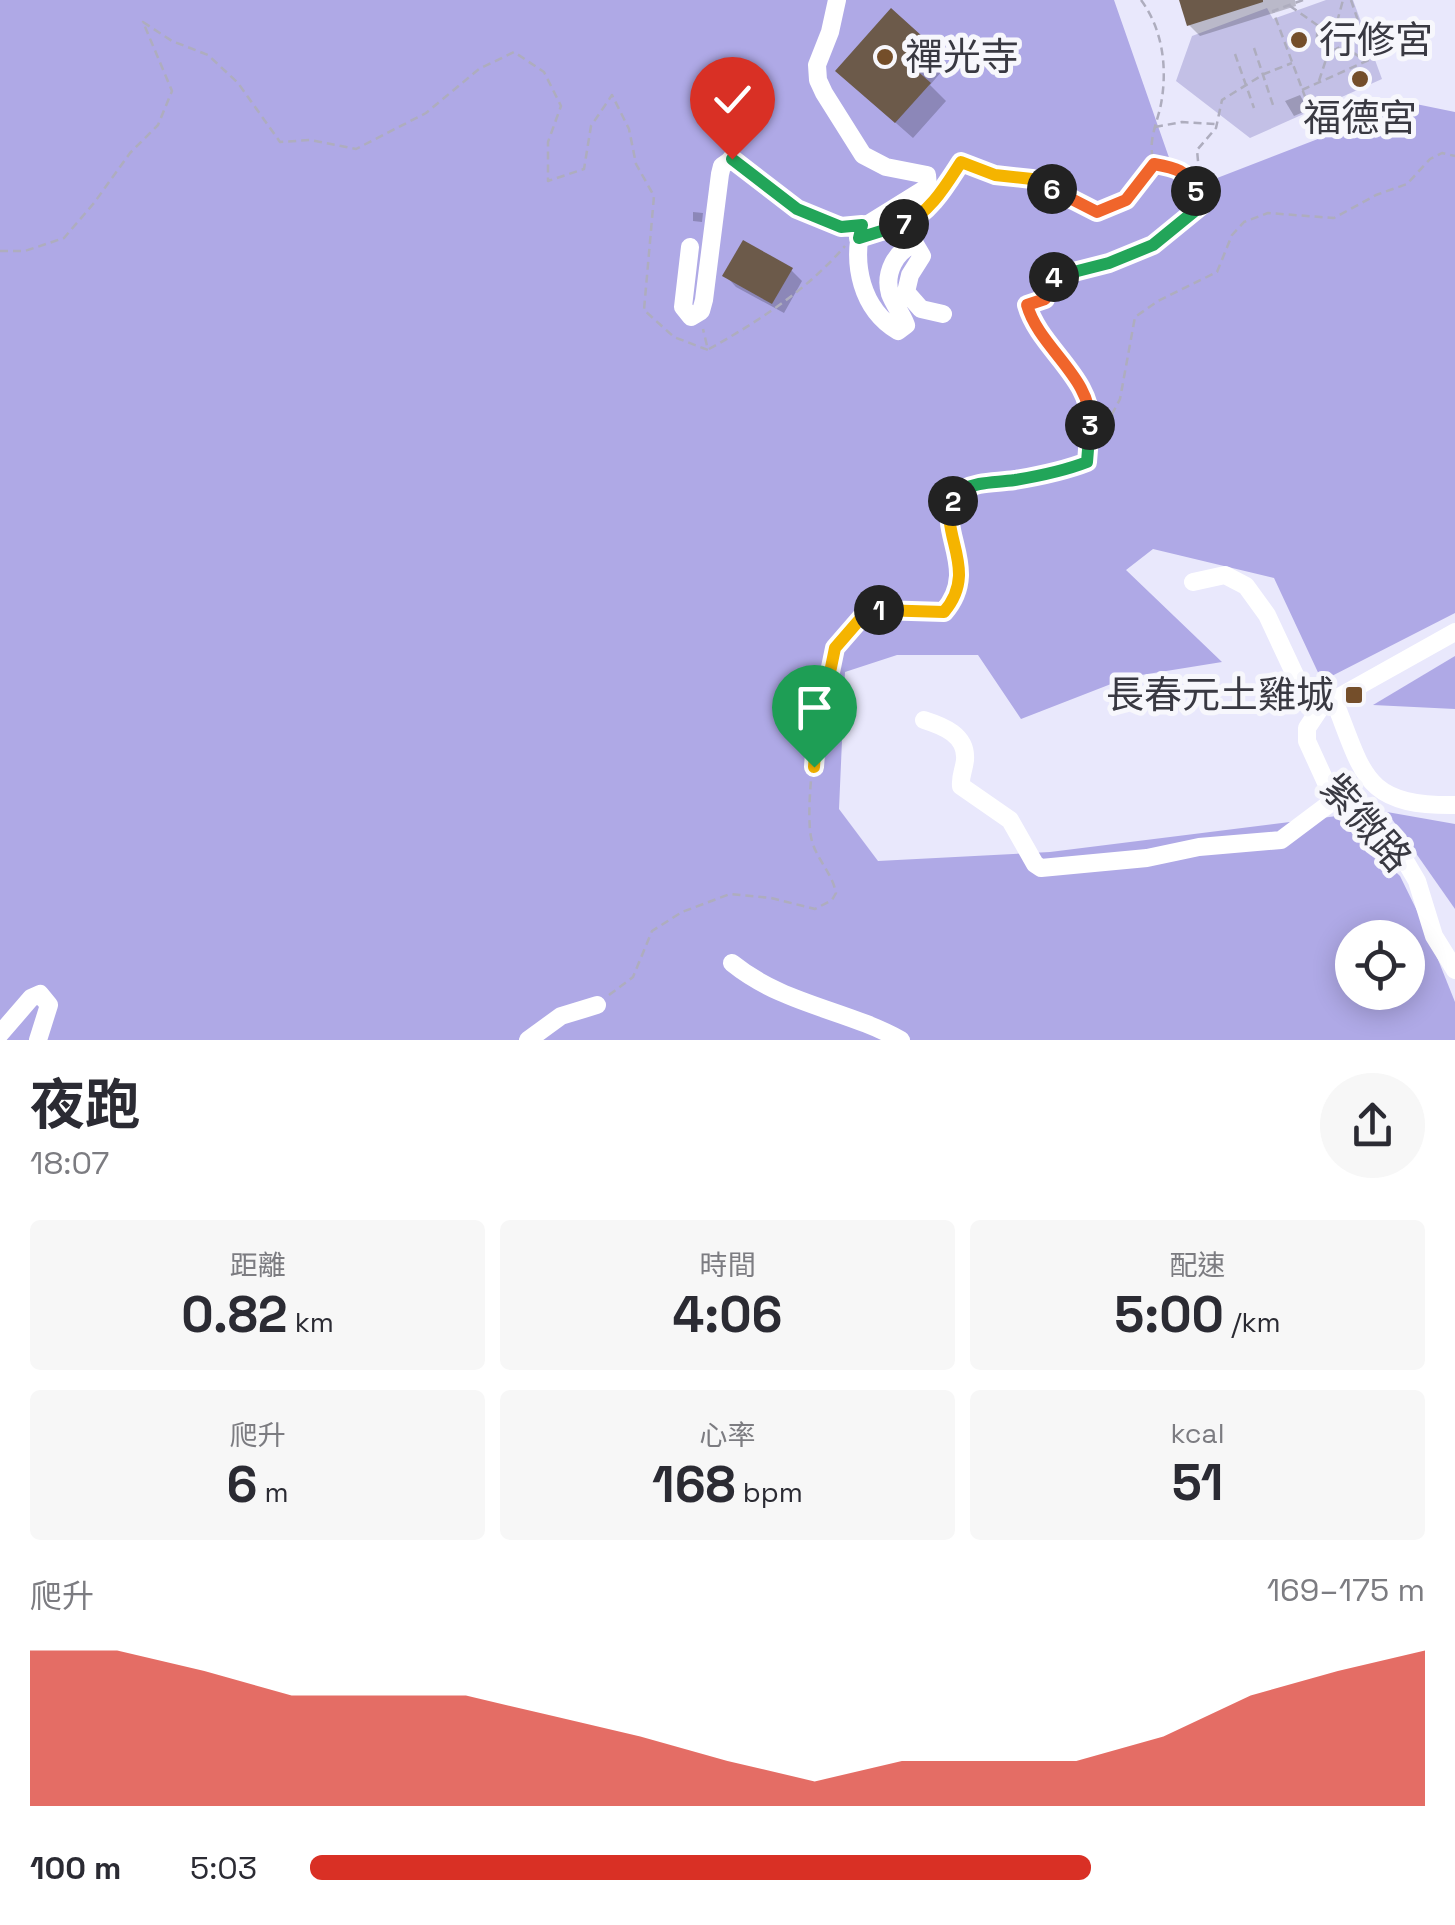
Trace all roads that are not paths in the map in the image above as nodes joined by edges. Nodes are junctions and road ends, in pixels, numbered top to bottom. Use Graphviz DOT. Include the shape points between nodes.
graph roads {
  1 [pos="837,0"];
  2 [pos="861,231"];
  3 [pos="690,247"];
  4 [pos="943,314"];
  5 [pos="1193,582"];
  6 [pos="1455,632"];
  7 [pos="1328,703"];
  8 [pos="924,720"];
  9 [pos="1338,798"];
  10 [pos="1455,804"];
  11 [pos="732,964"];
  12 [pos="1455,970"];
  13 [pos="597,1004"];
  14 [pos="0,1034"];
  15 [pos="38,1040"];
  16 [pos="528,1040"];
  17 [pos="901,1040"];
  1 -- 2 [label="street" via="818,66 824,94 863,156 930,180 920,194"];
  2 -- 3 [label="street" via="797,209 738,161 727,161 709,275 692,317 683,308"];
  2 -- 4 [label="street" via="858,271 883,319 898,331 906,325 891,295 890,273 898,254 915,244 922,256 906,292 921,309"];
  5 -- 7 [label="street" via="1225,575 1246,586 1303,692"];
  6 -- 7 [label="street"];
  7 -- 9 [label="street, 紫微路" via="1307,728 1306,741"];
  7 -- 10 [label="street" via="1379,790 1411,803"];
  8 -- 9 [label="street" via="945,726 960,741 961,786 1003,812 1041,868 1281,840"];
  9 -- 12 [label="street, 紫微路" via="1407,864 1434,936"];
  11 -- 17 [label="street" via="795,1000"];
  13 -- 16 [label="street" via="561,1016"];
  14 -- 15 [label="street" via="40,994 48,1005"];
}
